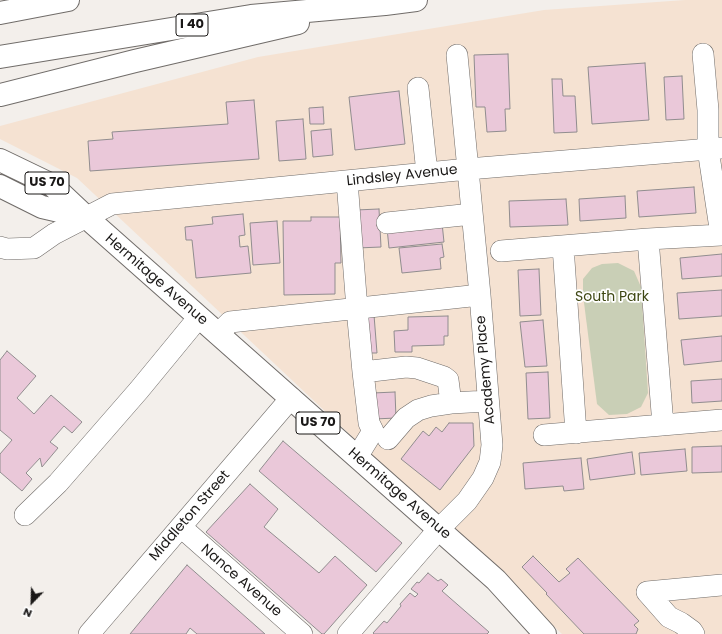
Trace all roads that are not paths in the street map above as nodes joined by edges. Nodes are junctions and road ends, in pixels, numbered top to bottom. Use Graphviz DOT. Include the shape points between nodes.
graph roads {
  1 [pos="68,0"];
  2 [pos="416,0"];
  3 [pos="385,4"];
  4 [pos="0,12"];
  5 [pos="703,54"];
  6 [pos="457,55"];
  7 [pos="0,57"];
  8 [pos="418,88"];
  9 [pos="0,95"];
  10 [pos="715,110"];
  11 [pos="715,149"];
  12 [pos="0,160"];
  13 [pos="468,170"];
  14 [pos="427,174"];
  15 [pos="347,181"];
  16 [pos="0,186"];
  17 [pos="472,214"];
  18 [pos="86,217"];
  19 [pos="387,222"];
  20 [pos="648,240"];
  21 [pos="563,246"];
  22 [pos="0,247"];
  23 [pos="501,251"];
  24 [pos="480,295"];
  25 [pos="357,309"];
  26 [pos="199,317"];
  27 [pos="218,334"];
  28 [pos="363,372"];
  29 [pos="291,398"];
  30 [pos="488,401"];
  31 [pos="451,402"];
  32 [pos="722,420"];
  33 [pos="663,425"];
  34 [pos="576,433"];
  35 [pos="544,435"];
  36 [pos="388,439"];
  37 [pos="356,457"];
  38 [pos="25,515"];
  39 [pos="181,527"];
  40 [pos="439,530"];
  41 [pos="722,585"];
  42 [pos="89,634"];
  43 [pos="302,634"];
  44 [pos="348,634"];
  45 [pos="545,634"];
  46 [pos="694,634"];
  1 -- 4 [label="main road"];
  2 -- 3 [label="main road, I 40"];
  3 -- 7 [label="main road, I 40" via="251,16"];
  3 -- 9 [label="main road" via="220,40"];
  5 -- 10 [label="street"];
  6 -- 13 [label="street, Academy Place"];
  8 -- 14 [label="street"];
  10 -- 11 [label="street"];
  11 -- 13 [label="street, Lindsley Avenue"];
  11 -- 20 [label="street" via="721,235"];
  12 -- 18 [label="main road, Hermitage Avenue / US 70" via="52,185"];
  13 -- 14 [label="street, Lindsley Avenue"];
  13 -- 17 [label="street, Academy Place"];
  14 -- 15 [label="street, Lindsley Avenue"];
  15 -- 18 [label="street, Lindsley Avenue" via="112,204"];
  15 -- 25 [label="street"];
  16 -- 18 [label="main road, Hermitage Avenue / US 70" via="42,207"];
  17 -- 19 [label="street"];
  17 -- 24 [label="street, Academy Place"];
  18 -- 22 [label="street, Lindsley Avenue" via="34,248"];
  18 -- 26 [label="main road, Hermitage Avenue / US 70"];
  20 -- 21 [label="street"];
  20 -- 33 [label="street"];
  21 -- 23 [label="street"];
  21 -- 34 [label="street"];
  24 -- 25 [label="street"];
  24 -- 30 [label="street, Academy Place"];
  25 -- 27 [label="street" via="230,322"];
  25 -- 28 [label="street"];
  26 -- 27 [label="main road, Hermitage Avenue / US 70"];
  26 -- 38 [label="street" via="58,483"];
  27 -- 29 [label="main road, Hermitage Avenue / US 70"];
  28 -- 31 [label="street" via="406,367 444,377 448,380"];
  28 -- 37 [label="street" via="368,423 373,431"];
  29 -- 37 [label="main road, Hermitage Avenue / US 70"];
  29 -- 39 [label="street, Middleton Street"];
  30 -- 31 [label="street"];
  30 -- 40 [label="street, Academy Place" via="492,445 490,462 483,478 466,501"];
  31 -- 36 [label="street" via="418,410 406,418"];
  32 -- 33 [label="street"];
  33 -- 34 [label="street"];
  34 -- 35 [label="street"];
  37 -- 40 [label="main road, Hermitage Avenue / US 70"];
  39 -- 42 [label="street, Middleton Street"];
  39 -- 43 [label="street, Nance Avenue"];
  40 -- 44 [label="street, Academy Place"];
  40 -- 45 [label="main road, Hermitage Avenue / US 70" via="496,580"];
  41 -- 46 [label="street" via="647,592 669,617"];
}
